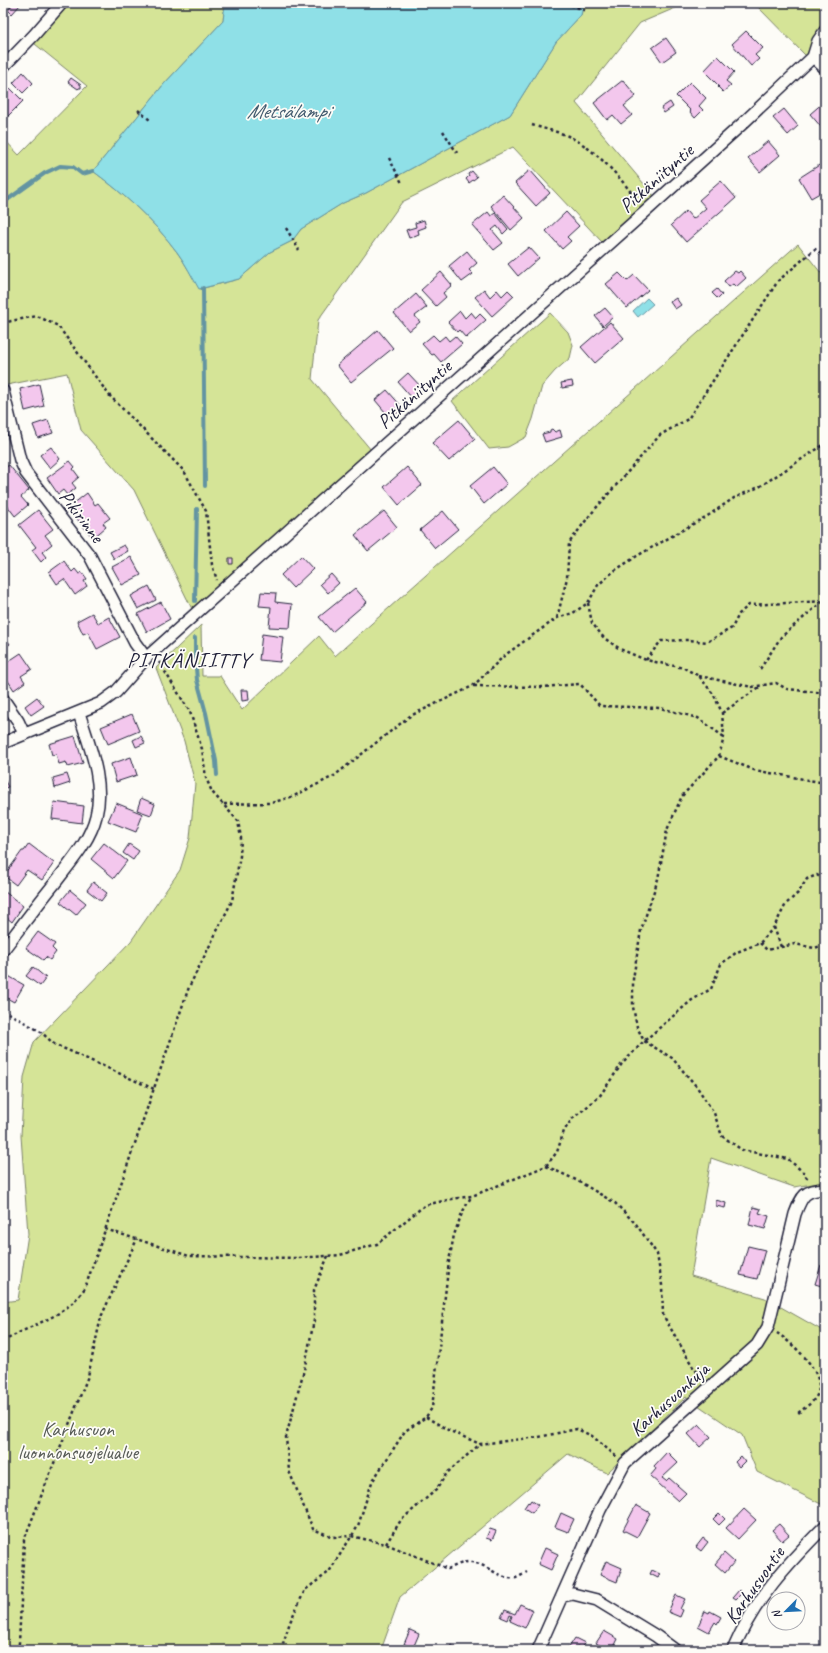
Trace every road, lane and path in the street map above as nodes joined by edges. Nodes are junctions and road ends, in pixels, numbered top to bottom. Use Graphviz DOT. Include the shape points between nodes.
graph roads {
  1 [pos="62,3"];
  2 [pos="571,5"];
  3 [pos="587,11"];
  4 [pos="825,31"];
  5 [pos="825,52"];
  6 [pos="813,56"];
  7 [pos="3,66"];
  8 [pos="825,68"];
  9 [pos="138,110"];
  10 [pos="150,120"];
  11 [pos="532,125"];
  12 [pos="443,131"];
  13 [pos="457,153"];
  14 [pos="389,158"];
  15 [pos="402,183"];
  16 [pos="645,212"];
  17 [pos="286,228"];
  18 [pos="299,250"];
  19 [pos="825,259"];
  20 [pos="3,324"];
  21 [pos="3,391"];
  22 [pos="825,444"];
  23 [pos="223,590"];
  24 [pos="824,601"];
  25 [pos="588,603"];
  26 [pos="557,618"];
  27 [pos="146,658"];
  28 [pos="158,660"];
  29 [pos="646,660"];
  30 [pos="760,670"];
  31 [pos="699,676"];
  32 [pos="473,686"];
  33 [pos="762,686"];
  34 [pos="825,693"];
  35 [pos="3,699"];
  36 [pos="79,713"];
  37 [pos="722,713"];
  38 [pos="24,734"];
  39 [pos="724,737"];
  40 [pos="3,743"];
  41 [pos="719,756"];
  42 [pos="825,783"];
  43 [pos="224,804"];
  44 [pos="825,881"];
  45 [pos="774,927"];
  46 [pos="760,943"];
  47 [pos="825,945"];
  48 [pos="781,947"];
  49 [pos="3,950"];
  50 [pos="3,1010"];
  51 [pos="644,1041"];
  52 [pos="154,1089"];
  53 [pos="546,1166"];
  54 [pos="820,1189"];
  55 [pos="472,1196"];
  56 [pos="105,1229"];
  57 [pos="137,1239"];
  58 [pos="328,1256"];
  59 [pos="768,1327"];
  60 [pos="3,1342"];
  61 [pos="710,1387"];
  62 [pos="797,1414"];
  63 [pos="426,1417"];
  64 [pos="480,1444"];
  65 [pos="625,1463"];
  66 [pos="825,1526"];
  67 [pos="351,1536"];
  68 [pos="386,1544"];
  69 [pos="527,1572"];
  70 [pos="562,1596"];
  71 [pos="17,1650"];
  72 [pos="281,1650"];
  73 [pos="538,1650"];
  74 [pos="675,1650"];
  75 [pos="733,1650"];
  1 -- 7 [label="street"];
  2 -- 3 [label="path"];
  4 -- 6 [label="street, Pitkäniityntie"];
  5 -- 6 [label="street, Pitkäniityntie"];
  6 -- 8 [label="street"];
  6 -- 16 [label="street, Pitkäniityntie"];
  9 -- 10 [label="path"];
  11 -- 16 [label="path" via="568,136 593,151 630,190"];
  12 -- 13 [label="path"];
  14 -- 15 [label="path"];
  16 -- 23 [label="street, Pitkäniityntie"];
  17 -- 18 [label="path"];
  19 -- 26 [label="path" via="815,249 778,281 688,419 660,435 569,543 567,578"];
  20 -- 23 [label="path" via="37,316 58,326 109,395 184,471 206,511 212,565"];
  21 -- 27 [label="street, Pikirinne" via="20,460 26,473 90,556 135,643"];
  22 -- 25 [label="path" via="759,487 734,498 614,571 598,585"];
  23 -- 27 [label="street, Pitkäniityntie"];
  24 -- 29 [label="path" via="749,605 739,614 732,628 708,642 661,641"];
  24 -- 30 [label="path" via="781,637"];
  25 -- 26 [label="path" via="573,613"];
  25 -- 29 [label="path" via="592,623 604,638 620,649"];
  26 -- 32 [label="path" via="504,655"];
  27 -- 36 [label="street, Pitkäniityntie" via="116,692 101,703"];
  28 -- 43 [label="path" via="190,712 202,749 206,778 212,792"];
  29 -- 31 [label="path" via="684,668"];
  31 -- 33 [label="path" via="752,687"];
  31 -- 37 [label="path" via="714,695"];
  32 -- 39 [label="path" via="544,687 580,684 600,706 660,708 698,718"];
  32 -- 43 [label="path" via="410,716 334,776 294,796 271,803"];
  33 -- 34 [label="path" via="776,683 787,689"];
  33 -- 37 [label="path"];
  35 -- 38 [label="street"];
  36 -- 38 [label="street, Pitkäniityntie"];
  36 -- 49 [label="street" via="95,765 98,793 96,816 75,857"];
  37 -- 39 [label="path"];
  38 -- 40 [label="street, Pitkäniityntie"];
  39 -- 41 [label="path"];
  41 -- 42 [label="path" via="754,770"];
  41 -- 51 [label="path" via="682,796 668,830 658,879 641,930 633,979 633,1006 637,1028"];
  43 -- 52 [label="path" via="238,821 241,838 232,901 190,987"];
  44 -- 45 [label="path" via="817,875 807,879 798,893 786,904"];
  45 -- 46 [label="path"];
  45 -- 48 [label="path"];
  46 -- 48 [label="path" via="767,950"];
  46 -- 51 [label="path" via="737,952 721,964 711,989 692,1000"];
  47 -- 48 [label="path" via="814,948 795,944"];
  50 -- 52 [label="path" via="41,1032 54,1044"];
  51 -- 53 [label="path" via="621,1064 599,1097 572,1119 564,1131 557,1152"];
  51 -- 54 [label="path" via="672,1058 697,1087 714,1113 722,1136 742,1150 788,1159"];
  52 -- 56 [label="path"];
  53 -- 55 [label="path"];
  53 -- 61 [label="path" via="615,1203 636,1224 657,1254 663,1315 693,1367"];
  54 -- 59 [label="street, Karhusuonkuja" via="808,1192 801,1198"];
  55 -- 58 [label="path" via="426,1205 377,1244"];
  55 -- 63 [label="path" via="454,1234 432,1408"];
  56 -- 57 [label="path"];
  56 -- 60 [label="path" via="85,1288 79,1297 66,1309 43,1323 15,1334"];
  57 -- 58 [label="path" via="189,1256"];
  57 -- 71 [label="path" via="101,1317 88,1376 24,1540"];
  58 -- 67 [label="path" via="314,1290 314,1320 286,1437 289,1471 313,1529 333,1537"];
  59 -- 61 [label="street, Karhusuonkuja" via="757,1345"];
  59 -- 62 [label="path" via="792,1345 813,1367 819,1379 818,1393 813,1401"];
  61 -- 65 [label="street, Karhusuonkuja"];
  63 -- 64 [label="path"];
  63 -- 67 [label="path" via="405,1431 372,1482 358,1526"];
  64 -- 65 [label="path" via="539,1437 577,1429 592,1436"];
  64 -- 68 [label="path" via="447,1473 436,1490 401,1520"];
  65 -- 70 [label="street, Karhusuonkuja" via="600,1510"];
  66 -- 75 [label="street, Karhusuontie" via="771,1584 748,1617"];
  67 -- 68 [label="path"];
  67 -- 72 [label="path" via="329,1572 305,1590 290,1622"];
  68 -- 69 [label="path" via="448,1568 471,1562 483,1565 505,1577 515,1578"];
  70 -- 73 [label="street, Karhusuonkuja"];
  70 -- 74 [label="street" via="573,1594 597,1600"];
}
